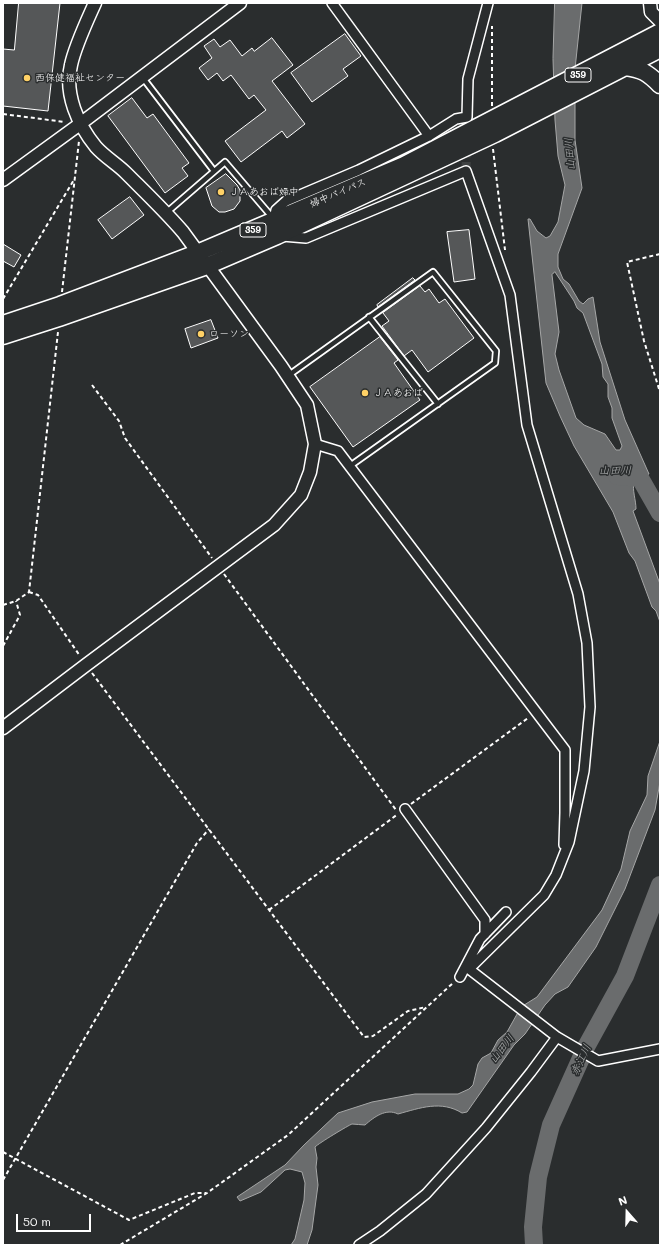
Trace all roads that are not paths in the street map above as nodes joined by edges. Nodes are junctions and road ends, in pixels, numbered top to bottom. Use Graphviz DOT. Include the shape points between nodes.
graph roads {
  1 [pos="95,3"];
  2 [pos="240,3"];
  3 [pos="332,3"];
  4 [pos="488,3"];
  5 [pos="650,7"];
  6 [pos="660,21"];
  7 [pos="660,32"];
  8 [pos="660,49"];
  9 [pos="660,66"];
  10 [pos="625,67"];
  11 [pos="660,76"];
  12 [pos="142,77"];
  13 [pos="660,84"];
  14 [pos="80,124"];
  15 [pos="493,127"];
  16 [pos="429,136"];
  17 [pos="214,171"];
  18 [pos="3,180"];
  19 [pos="166,213"];
  20 [pos="274,220"];
  21 [pos="277,236"];
  22 [pos="202,260"];
  23 [pos="60,311"];
  24 [pos="370,317"];
  25 [pos="3,324"];
  26 [pos="3,336"];
  27 [pos="287,376"];
  28 [pos="438,404"];
  29 [pos="315,444"];
  30 [pos="350,466"];
  31 [pos="3,728"];
  32 [pos="402,812"];
  33 [pos="563,857"];
  34 [pos="506,912"];
  35 [pos="485,934"];
  36 [pos="460,977"];
  37 [pos="557,1037"];
  38 [pos="660,1049"];
  39 [pos="359,1245"];
  1 -- 14 [label="street" via="71,66 70,90"];
  2 -- 12 [label="street"];
  3 -- 16 [label="street"];
  4 -- 16 [label="street" via="468,80 467,117 456,119"];
  5 -- 6 [label="street"];
  7 -- 15 [label="highway, 婦中バイパス / 359"];
  8 -- 10 [label="highway, 婦中バイパス / 359"];
  9 -- 11 [label="highway"];
  10 -- 13 [label="highway" via="642,70"];
  10 -- 15 [label="highway, 婦中バイパス / 359"];
  12 -- 14 [label="street"];
  12 -- 17 [label="lane"];
  14 -- 18 [label="street"];
  14 -- 19 [label="street" via="97,148"];
  15 -- 20 [label="highway, 婦中バイパス / 359"];
  15 -- 21 [label="highway, 婦中バイパス / 359"];
  16 -- 20 [label="street" via="286,201 276,210"];
  17 -- 19 [label="lane"];
  17 -- 20 [label="lane" via="226,162"];
  19 -- 22 [label="street"];
  20 -- 22 [label="highway, 婦中バイパス / 359"];
  21 -- 22 [label="highway, 婦中バイパス / 359"];
  21 -- 33 [label="street" via="306,238 466,171 510,295 527,425 578,594 587,643 590,707 584,771 569,842"];
  22 -- 23 [label="highway, 婦中バイパス / 359"];
  22 -- 27 [label="street"];
  23 -- 25 [label="highway, 婦中バイパス / 359"];
  23 -- 26 [label="highway, 婦中バイパス / 359"];
  24 -- 27 [label="lane"];
  24 -- 28 [label="lane"];
  24 -- 28 [label="lane" via="433,272 496,351 495,363"];
  27 -- 29 [label="street" via="307,405"];
  28 -- 30 [label="lane"];
  29 -- 30 [label="street" via="338,451"];
  29 -- 31 [label="street" via="310,472 301,495 274,525"];
  30 -- 33 [label="street" via="565,750"];
  32 -- 35 [label="street" via="485,920"];
  33 -- 37 [label="street" via="544,895 469,969"];
  34 -- 35 [label="street"];
  35 -- 36 [label="street"];
  37 -- 38 [label="street" via="598,1061"];
  37 -- 39 [label="street" via="486,1128 426,1194"];
}
